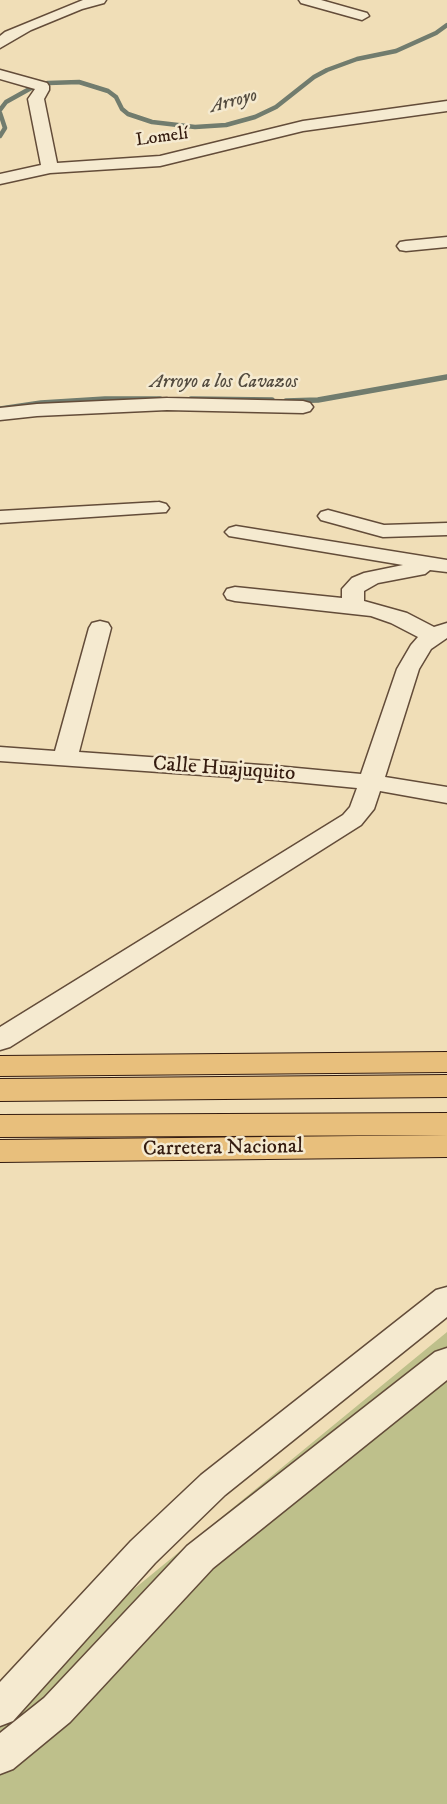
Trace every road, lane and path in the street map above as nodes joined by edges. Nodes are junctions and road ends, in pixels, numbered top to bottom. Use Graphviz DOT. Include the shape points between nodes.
graph roads {
  1 [pos="99,0"];
  2 [pos="306,0"];
  3 [pos="49,2"];
  4 [pos="77,6"];
  5 [pos="362,16"];
  6 [pos="0,44"];
  7 [pos="0,74"];
  8 [pos="442,108"];
  9 [pos="50,168"];
  10 [pos="0,178"];
  11 [pos="447,242"];
  12 [pos="406,246"];
  13 [pos="303,407"];
  14 [pos="0,414"];
  15 [pos="159,508"];
  16 [pos="328,516"];
  17 [pos="0,517"];
  18 [pos="447,529"];
  19 [pos="236,532"];
  20 [pos="440,561"];
  21 [pos="235,594"];
  22 [pos="352,606"];
  23 [pos="100,628"];
  24 [pos="440,633"];
  25 [pos="0,754"];
  26 [pos="65,758"];
  27 [pos="369,782"];
  28 [pos="447,795"];
  29 [pos="0,1040"];
  30 [pos="447,1062"];
  31 [pos="0,1066"];
  32 [pos="447,1086"];
  33 [pos="0,1090"];
  34 [pos="447,1124"];
  35 [pos="0,1126"];
  36 [pos="447,1146"];
  37 [pos="0,1151"];
  38 [pos="447,1300"];
  39 [pos="447,1361"];
  40 [pos="0,1708"];
  41 [pos="0,1756"];
  1 -- 4 [label="street"];
  2 -- 5 [label="street"];
  3 -- 4 [label="street"];
  4 -- 6 [label="street" via="26,27"];
  7 -- 9 [label="street" via="39,86 42,90 36,99"];
  8 -- 9 [label="street, Lomelí" via="303,126 169,160"];
  9 -- 10 [label="street, Lomelí"];
  11 -- 12 [label="street"];
  13 -- 14 [label="street" via="167,404"];
  15 -- 17 [label="street"];
  16 -- 18 [label="street" via="383,531"];
  19 -- 20 [label="street"];
  20 -- 22 [label="street" via="360,582 353,589"];
  21 -- 22 [label="street"];
  22 -- 24 [label="street" via="376,610"];
  23 -- 26 [label="street"];
  24 -- 27 [label="street" via="422,645 408,669"];
  25 -- 26 [label="street, Calle Huajuquito"];
  26 -- 27 [label="street, Calle Huajuquito"];
  27 -- 28 [label="street, Calle Huajuquito"];
  27 -- 29 [label="street" via="362,809 352,820"];
  30 -- 31 [label="main road"];
  32 -- 33 [label="main road"];
  34 -- 35 [label="main road, Carretera Nacional"];
  36 -- 37 [label="main road, Carretera Nacional"];
  38 -- 40 [label="street" via="212,1485 143,1552"];
  39 -- 41 [label="street" via="200,1558 57,1710"];
}
